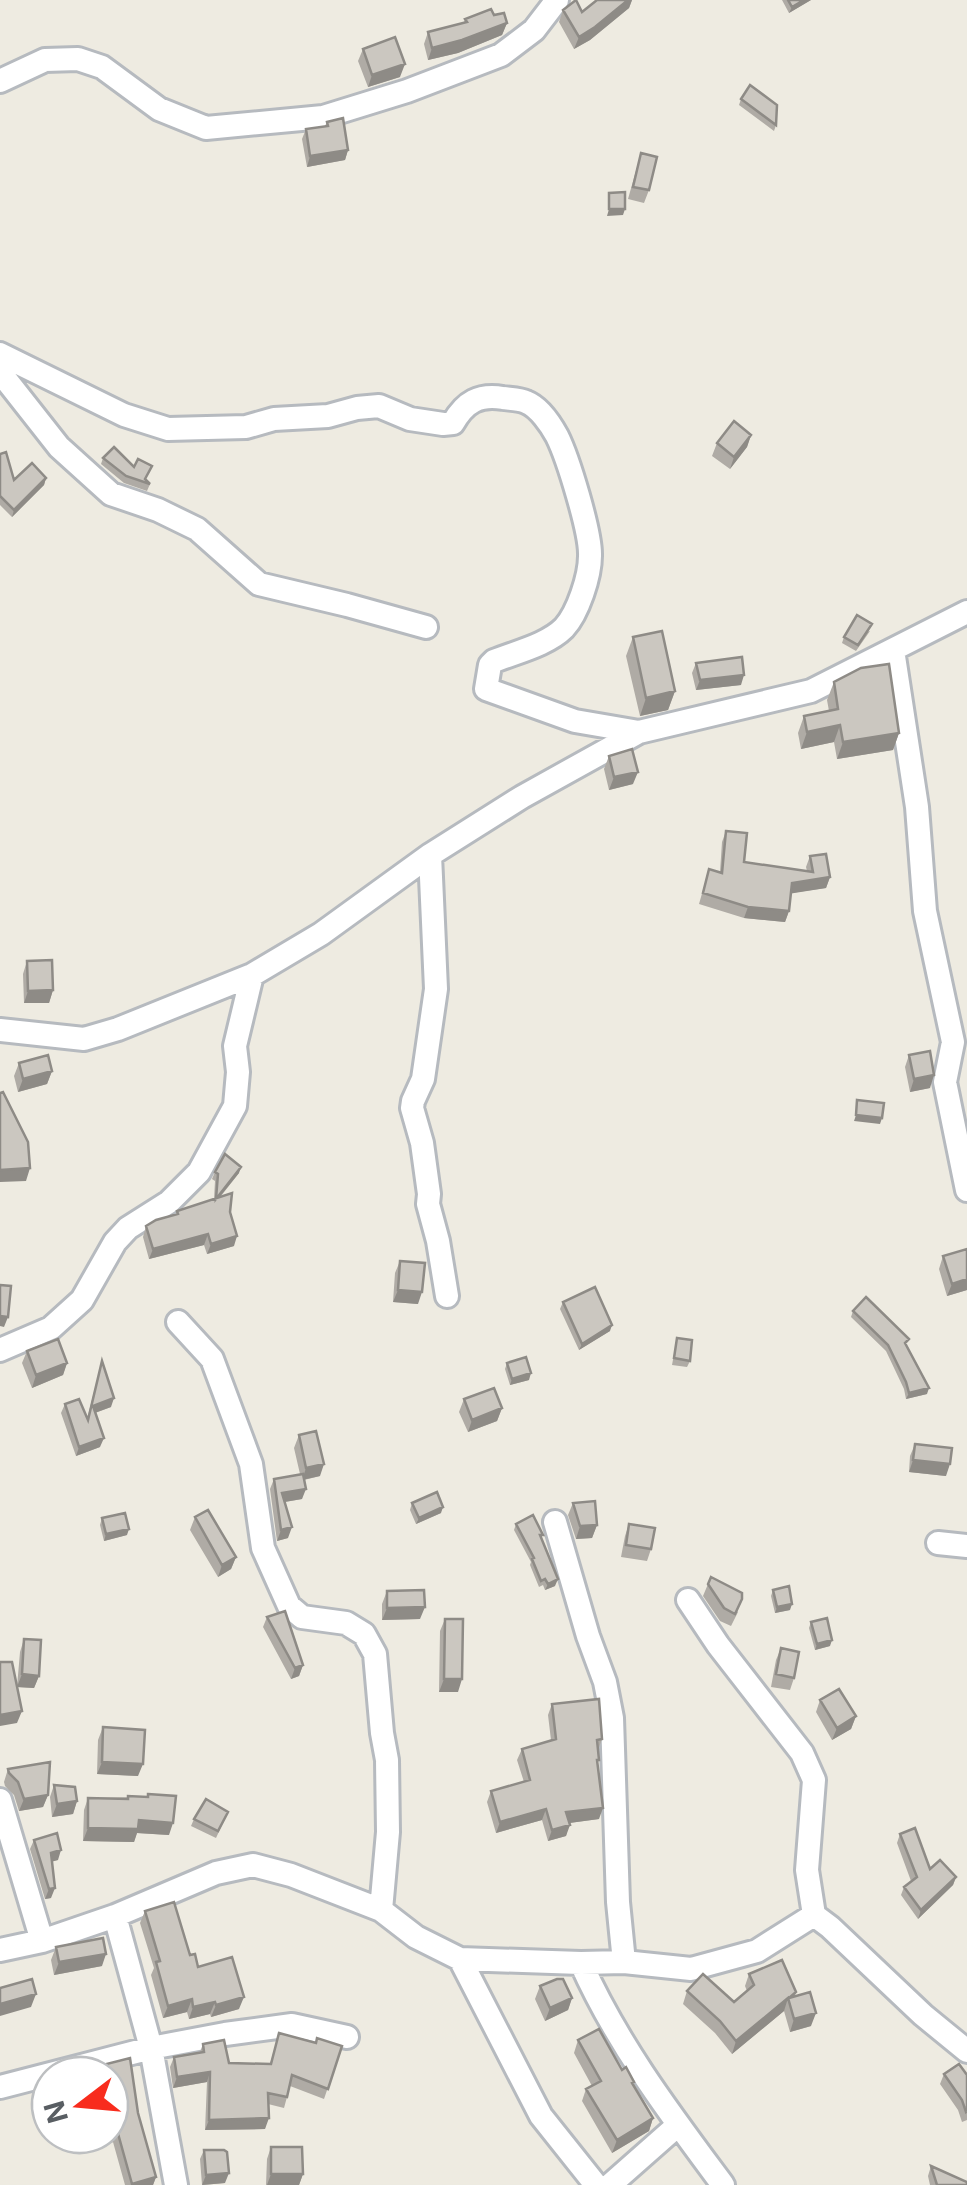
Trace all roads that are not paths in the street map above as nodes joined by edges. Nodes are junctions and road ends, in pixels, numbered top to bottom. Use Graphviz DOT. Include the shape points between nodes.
graph roads {
  1 [pos="557,0"];
  2 [pos="0,81"];
  3 [pos="0,354"];
  4 [pos="0,372"];
  5 [pos="967,612"];
  6 [pos="426,628"];
  7 [pos="893,650"];
  8 [pos="638,732"];
  9 [pos="430,855"];
  10 [pos="252,975"];
  11 [pos="0,1030"];
  12 [pos="967,1190"];
  13 [pos="447,1296"];
  14 [pos="178,1322"];
  15 [pos="0,1350"];
  16 [pos="555,1522"];
  17 [pos="938,1543"];
  18 [pos="967,1546"];
  19 [pos="688,1600"];
  20 [pos="0,1800"];
  21 [pos="381,1910"];
  22 [pos="814,1915"];
  23 [pos="116,1916"];
  24 [pos="42,1941"];
  25 [pos="0,1950"];
  26 [pos="460,1959"];
  27 [pos="624,1962"];
  28 [pos="582,1964"];
  29 [pos="347,2037"];
  30 [pos="151,2048"];
  31 [pos="967,2051"];
  32 [pos="0,2087"];
  33 [pos="678,2125"];
  34 [pos="176,2185"];
  35 [pos="596,2185"];
  36 [pos="610,2185"];
  37 [pos="723,2185"];
  1 -- 2 [label="street" via="534,30 501,55 323,117 206,128 159,109 78,59 45,60"];
  3 -- 8 [label="street" via="124,415 168,429 246,428 379,406 443,424 488,396 527,402 557,436 590,558 572,617 560,632 494,662 486,688 575,721"];
  4 -- 6 [label="street" via="59,447 111,494 197,529 259,584"];
  5 -- 7 [label="street"];
  7 -- 8 [label="street" via="811,691"];
  7 -- 12 [label="street" via="925,912 953,1042 946,1082"];
  8 -- 9 [label="street"];
  9 -- 10 [label="street"];
  9 -- 13 [label="street" via="436,989 423,1079 412,1108"];
  10 -- 11 [label="street" via="84,1039"];
  10 -- 15 [label="street" via="235,1046 235,1106 199,1172 128,1228 82,1300 51,1328"];
  14 -- 21 [label="street" via="212,1359 251,1464 263,1548 289,1606 302,1618 346,1623 364,1634 375,1654 387,1760"];
  16 -- 27 [label="street" via="612,1718"];
  17 -- 18 [label="street"];
  19 -- 22 [label="street" via="802,1753 814,1780 807,1870"];
  20 -- 24 [label="street"];
  21 -- 23 [label="street" via="253,1865 216,1873"];
  21 -- 26 [label="street"];
  22 -- 27 [label="street" via="757,1952 691,1969"];
  22 -- 31 [label="street"];
  23 -- 24 [label="street"];
  23 -- 30 [label="street"];
  24 -- 25 [label="street"];
  26 -- 28 [label="street"];
  26 -- 35 [label="street" via="541,2116"];
  27 -- 28 [label="street"];
  28 -- 33 [label="street" via="598,2003"];
  29 -- 30 [label="street" via="292,2025"];
  30 -- 32 [label="street"];
  30 -- 34 [label="street"];
  33 -- 36 [label="street"];
  33 -- 37 [label="street"];
}
